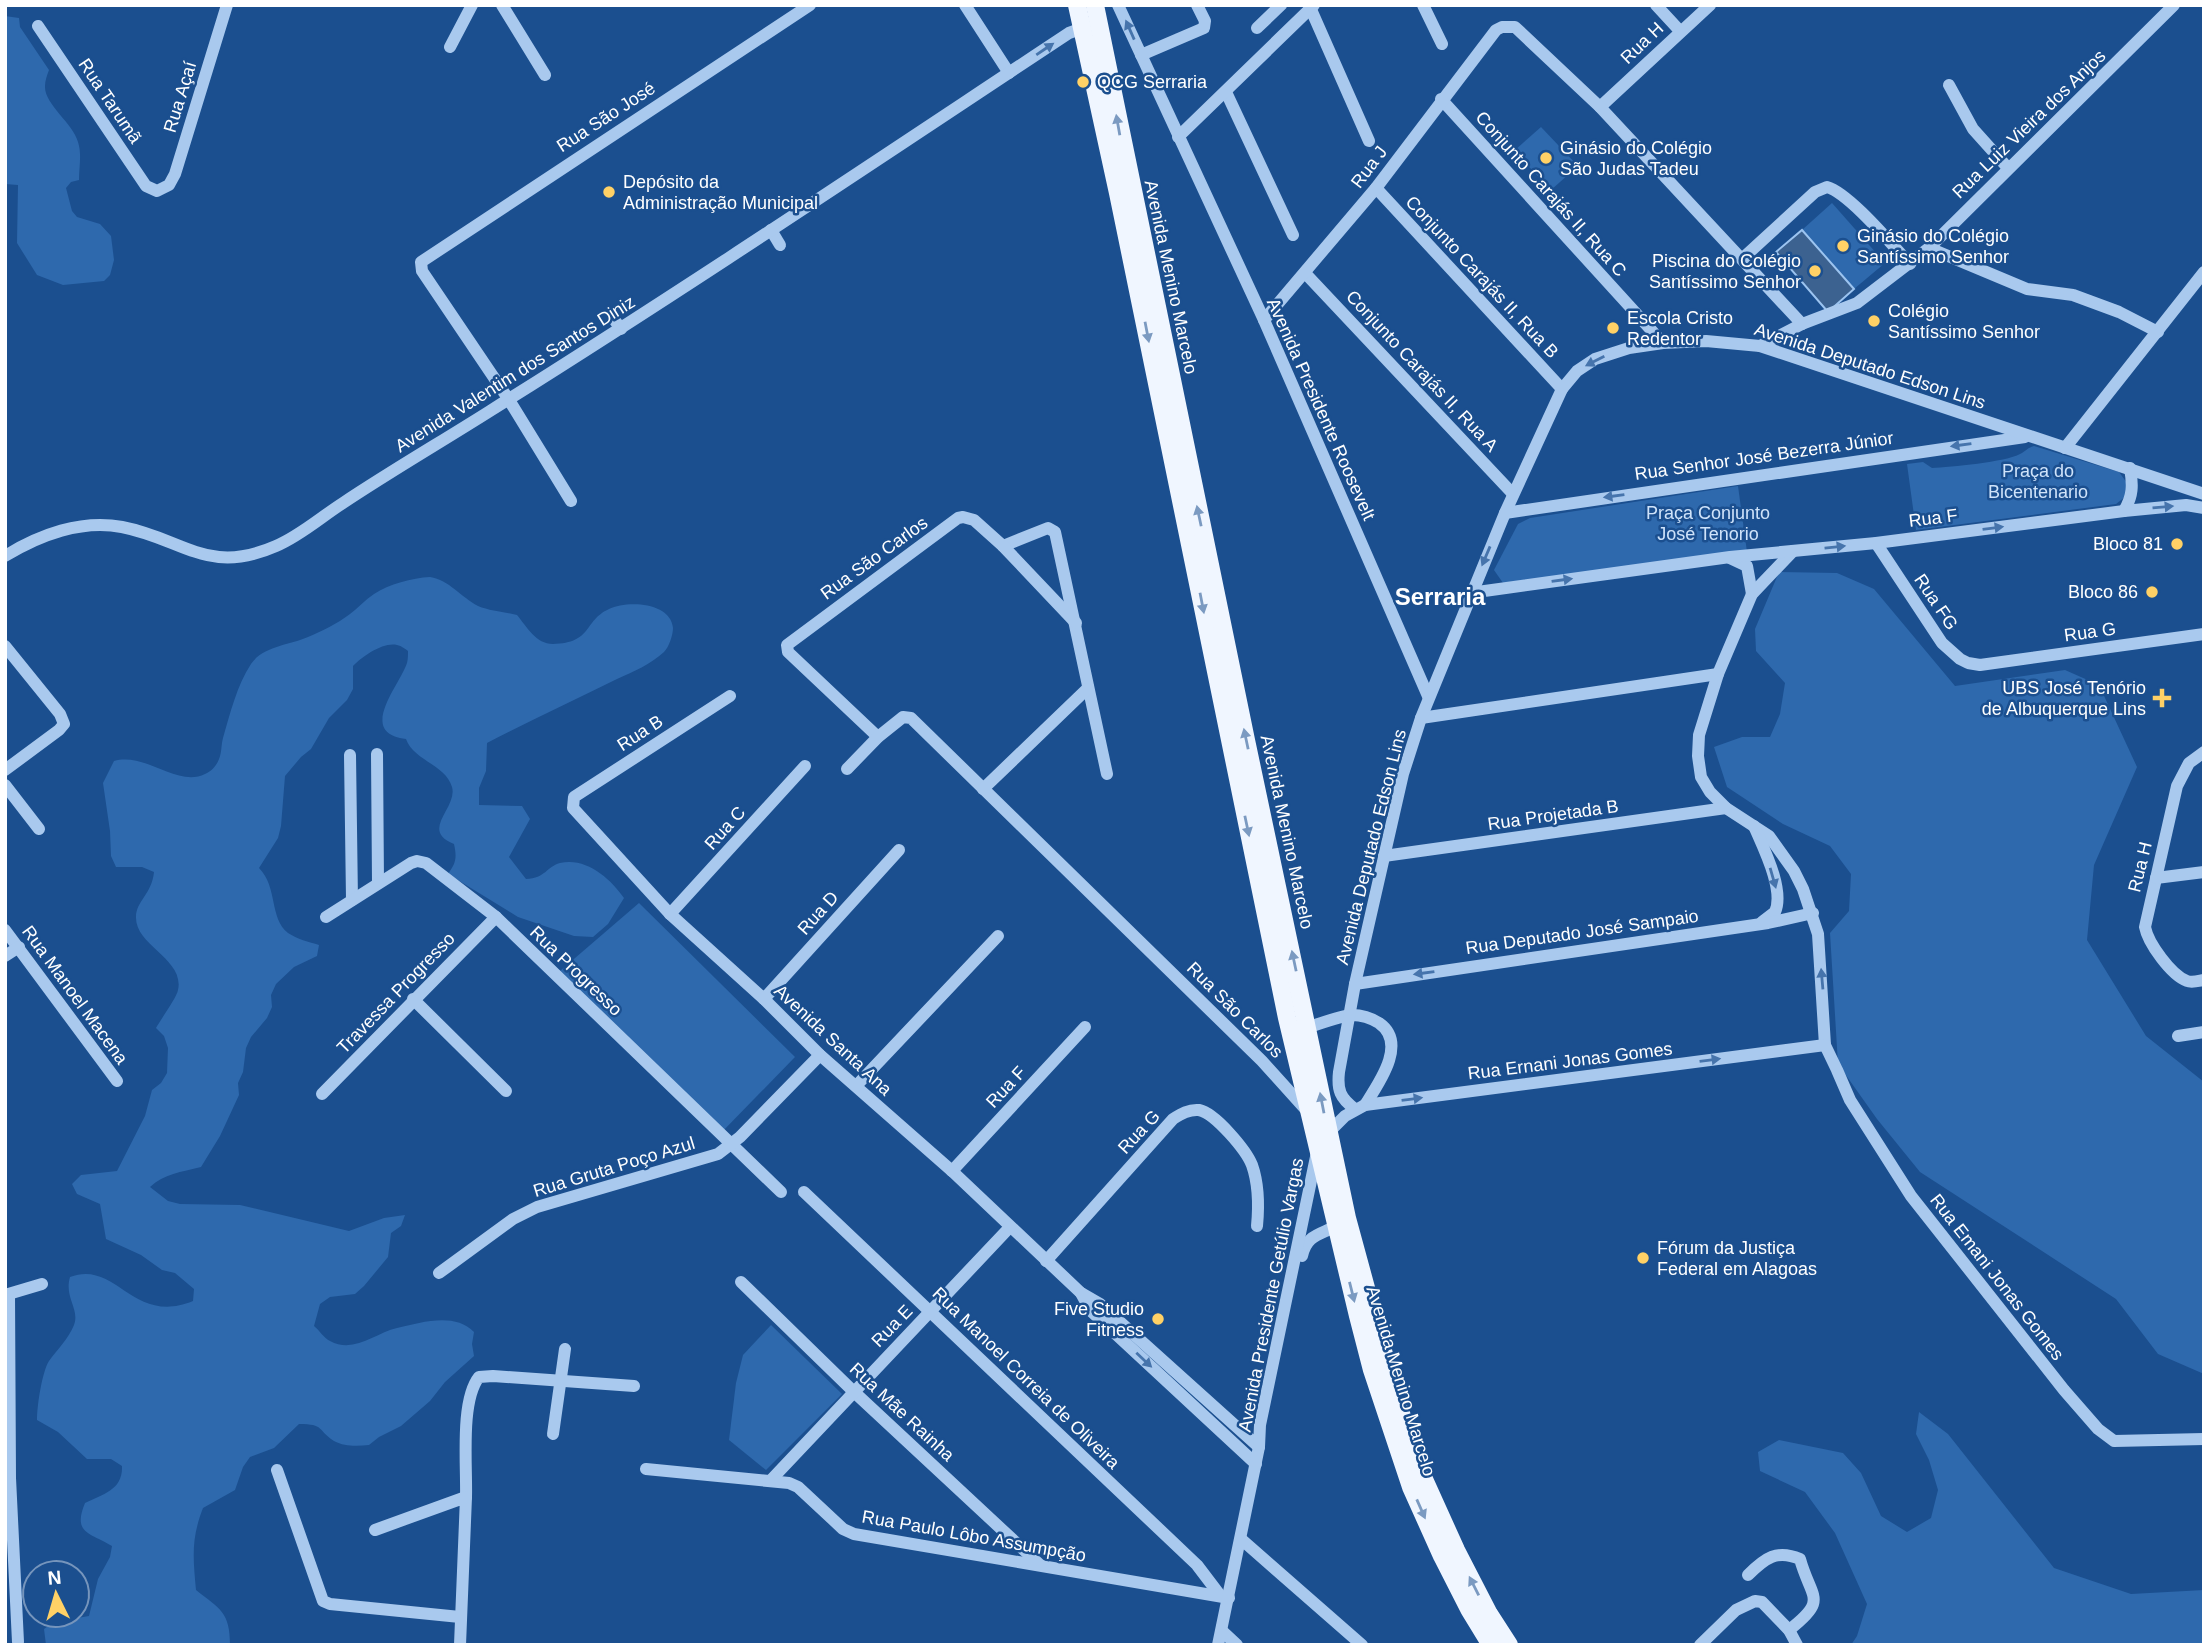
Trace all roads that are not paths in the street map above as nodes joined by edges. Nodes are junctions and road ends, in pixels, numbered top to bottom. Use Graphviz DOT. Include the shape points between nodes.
graph roads {
  1 [pos="227,5"];
  2 [pos="471,5"];
  3 [pos="502,5"];
  4 [pos="810,5"];
  5 [pos="965,5"];
  6 [pos="1077,5"];
  7 [pos="1118,5"];
  8 [pos="1197,5"];
  9 [pos="1281,5"];
  10 [pos="1423,5"];
  11 [pos="1656,5"];
  12 [pos="1710,5"];
  13 [pos="2174,5"];
  14 [pos="1311,6"];
  15 [pos="1097,14"];
  16 [pos="38,26"];
  17 [pos="1081,27"];
  18 [pos="1257,28"];
  19 [pos="1680,31"];
  20 [pos="1442,44"];
  21 [pos="450,47"];
  22 [pos="1141,55"];
  23 [pos="1009,73"];
  24 [pos="545,75"];
  25 [pos="1949,85"];
  26 [pos="1226,92"];
  27 [pos="1441,99"];
  28 [pos="1600,107"];
  29 [pos="1178,137"];
  30 [pos="1369,141"];
  31 [pos="2008,168"];
  32 [pos="1376,188"];
  33 [pos="157,191"];
  34 [pos="771,230"];
  35 [pos="1293,235"];
  36 [pos="780,245"];
  37 [pos="1929,248"];
  38 [pos="1742,259"];
  39 [pos="1910,264"];
  40 [pos="1305,272"];
  41 [pos="2204,272"];
  42 [pos="613,317"];
  43 [pos="1264,320"];
  44 [pos="1802,324"];
  45 [pos="621,329"];
  46 [pos="2158,332"];
  47 [pos="1663,343"];
  48 [pos="1760,346"];
  49 [pos="1562,389"];
  50 [pos="509,400"];
  51 [pos="2028,437"];
  52 [pos="2065,448"];
  53 [pos="2130,468"];
  54 [pos="1513,494"];
  55 [pos="571,501"];
  56 [pos="2203,503"];
  57 [pos="2124,511"];
  58 [pos="1504,513"];
  59 [pos="1876,543"];
  60 [pos="1003,546"];
  61 [pos="1793,551"];
  62 [pos="5,556"];
  63 [pos="1730,557"];
  64 [pos="1470,593"];
  65 [pos="1752,594"];
  66 [pos="1076,623"];
  67 [pos="2204,634"];
  68 [pos="5,646"];
  69 [pos="1980,665"];
  70 [pos="1718,674"];
  71 [pos="1087,689"];
  72 [pos="730,696"];
  73 [pos="1428,696"];
  74 [pos="1421,718"];
  75 [pos="878,737"];
  76 [pos="2204,752"];
  77 [pos="377,754"];
  78 [pos="350,755"];
  79 [pos="805,766"];
  80 [pos="847,769"];
  81 [pos="5,770"];
  82 [pos="1107,774"];
  83 [pos="5,785"];
  84 [pos="983,789"];
  85 [pos="572,803"];
  86 [pos="1726,808"];
  87 [pos="1754,825"];
  88 [pos="39,830"];
  89 [pos="899,850"];
  90 [pos="1384,856"];
  91 [pos="2204,872"];
  92 [pos="2156,878"];
  93 [pos="378,883"];
  94 [pos="352,900"];
  95 [pos="670,914"];
  96 [pos="1813,914"];
  97 [pos="326,917"];
  98 [pos="496,917"];
  99 [pos="1758,924"];
  100 [pos="5,930"];
  101 [pos="998,936"];
  102 [pos="19,947"];
  103 [pos="5,956"];
  104 [pos="2198,981"];
  105 [pos="1355,984"];
  106 [pos="413,999"];
  107 [pos="764,999"];
  108 [pos="1349,1015"];
  109 [pos="1085,1027"];
  110 [pos="1298,1030"];
  111 [pos="2204,1032"];
  112 [pos="2178,1036"];
  113 [pos="1825,1045"];
  114 [pos="820,1055"];
  115 [pos="117,1081"];
  116 [pos="856,1086"];
  117 [pos="506,1091"];
  118 [pos="322,1094"];
  119 [pos="1360,1107"];
  120 [pos="1308,1112"];
  121 [pos="1329,1132"];
  122 [pos="730,1146"];
  123 [pos="1318,1149"];
  124 [pos="951,1171"];
  125 [pos="781,1192"];
  126 [pos="804,1192"];
  127 [pos="1342,1222"];
  128 [pos="1257,1226"];
  129 [pos="1010,1227"];
  130 [pos="1046,1261"];
  131 [pos="439,1273"];
  132 [pos="741,1282"];
  133 [pos="42,1284"];
  134 [pos="1081,1293"];
  135 [pos="7,1294"];
  136 [pos="930,1311"];
  137 [pos="565,1349"];
  138 [pos="560,1381"];
  139 [pos="634,1386"];
  140 [pos="853,1391"];
  141 [pos="553,1434"];
  142 [pos="2204,1439"];
  143 [pos="1259,1447"];
  144 [pos="1256,1464"];
  145 [pos="646,1469"];
  146 [pos="277,1470"];
  147 [pos="771,1480"];
  148 [pos="466,1497"];
  149 [pos="375,1530"];
  150 [pos="1241,1539"];
  151 [pos="1040,1565"];
  152 [pos="1748,1575"];
  153 [pos="1224,1596"];
  154 [pos="460,1617"];
  155 [pos="1789,1630"];
  156 [pos="1222,1631"];
  157 [pos="18,1642"];
  158 [pos="1797,1644"];
  159 [pos="460,1645"];
  160 [pos="1218,1645"];
  161 [pos="1237,1645"];
  162 [pos="1362,1645"];
  163 [pos="1491,1645"];
  164 [pos="1509,1645"];
  165 [pos="1700,1645"];
  1 -- 33 [label="street, Rua Açaí" via="175,174 169,185"];
  2 -- 21 [label="street"];
  3 -- 24 [label="street"];
  4 -- 50 [label="street, Rua São José" via="422,260 422,271"];
  5 -- 23 [label="street"];
  6 -- 17 [label="main road, Avenida Menino Marcelo"];
  22 -- 7 [label="street, Avenida Presidente Roosevelt, one-way"];
  8 -- 22 [label="street" via="1205,28"];
  9 -- 18 [label="street"];
  10 -- 20 [label="street"];
  11 -- 19 [label="street"];
  12 -- 19 [label="street, Rua H"];
  13 -- 31 [label="street, Rua Luiz Vieira dos Anjos"];
  14 -- 26 [label="street"];
  14 -- 30 [label="street"];
  15 -- 17 [label="street, Avenida Valentim dos Santos Diniz"];
  110 -- 15 [label="main road, Avenida Menino Marcelo, one-way"];
  16 -- 33 [label="street, Rua Tarumã" via="146,186"];
  23 -- 17 [label="street, Avenida Valentim dos Santos Diniz, one-way"];
  17 -- 110 [label="main road, Avenida Menino Marcelo, one-way"];
  19 -- 28 [label="street, Rua H"];
  22 -- 29 [label="street, Avenida Presidente Roosevelt"];
  23 -- 34 [label="street, Avenida Valentim dos Santos Diniz"];
  25 -- 31 [label="street" via="1973,129"];
  26 -- 29 [label="street"];
  26 -- 35 [label="street"];
  27 -- 28 [label="street, Rua J" via="1496,30 1515,27"];
  27 -- 32 [label="street, Rua J"];
  27 -- 47 [label="street, Conjunto Carajás II, Rua C"];
  28 -- 38 [label="street"];
  29 -- 43 [label="street, Avenida Presidente Roosevelt"];
  31 -- 37 [label="street, Rua Luiz Vieira dos Anjos"];
  32 -- 40 [label="street, Rua J"];
  32 -- 49 [label="street, Conjunto Carajás II, Rua B"];
  34 -- 36 [label="street"];
  34 -- 45 [label="street, Avenida Valentim dos Santos Diniz"];
  37 -- 39 [label="street, Rua Luiz Vieira dos Anjos"];
  37 -- 46 [label="street" via="2027,289 2073,295"];
  38 -- 39 [label="street" via="1815,192 1827,187 1855,207"];
  38 -- 44 [label="street"];
  39 -- 44 [label="street, Rua Luiz Vieira dos Anjos" via="1857,303"];
  40 -- 43 [label="street, Rua J"];
  40 -- 54 [label="street, Conjunto Carajás II, Rua A"];
  41 -- 46 [label="street"];
  42 -- 45 [label="street"];
  43 -- 73 [label="street, Avenida Presidente Roosevelt"];
  44 -- 48 [label="street, Rua Luiz Vieira dos Anjos"];
  45 -- 50 [label="street, Avenida Valentim dos Santos Diniz"];
  46 -- 52 [label="street"];
  47 -- 48 [label="street, Avenida Deputado Edson Lins"];
  47 -- 49 [label="street, Avenida Deputado Edson Lins, one-way" via="1595,359"];
  48 -- 51 [label="street, Avenida Deputado Edson Lins"];
  49 -- 54 [label="street, Avenida Deputado Edson Lins"];
  50 -- 55 [label="street"];
  50 -- 62 [label="street, Avenida Valentim dos Santos Diniz" via="281,544 253,555 205,555 145,533 106,525 58,531"];
  51 -- 52 [label="street, Avenida Deputado Edson Lins"];
  51 -- 58 [label="street, Rua Senhor José Bezerra Júnior, one-way"];
  52 -- 53 [label="street, Avenida Deputado Edson Lins"];
  53 -- 56 [label="street, Avenida Deputado Edson Lins"];
  53 -- 57 [label="street" via="2132,489"];
  54 -- 58 [label="street, Avenida Deputado Edson Lins"];
  57 -- 56 [label="street, Rua F, one-way"];
  59 -- 57 [label="street, Rua F, one-way"];
  58 -- 64 [label="street, Avenida Deputado Edson Lins, one-way"];
  61 -- 59 [label="street, Rua F, one-way"];
  59 -- 69 [label="street, Rua FG" via="1942,643 1960,659"];
  60 -- 66 [label="street, Rua São Carlos"];
  60 -- 66 [label="street" via="1053,529"];
  60 -- 75 [label="street, Rua São Carlos" via="974,520 958,519 787,645 788,652"];
  61 -- 63 [label="street, Rua F"];
  61 -- 65 [label="street"];
  64 -- 63 [label="street, Rua F, one-way"];
  63 -- 65 [label="street" via="1746,566"];
  64 -- 73 [label="street, Avenida Deputado Edson Lins"];
  65 -- 70 [label="street"];
  66 -- 71 [label="street"];
  67 -- 69 [label="street, Rua G"];
  68 -- 81 [label="street" via="64,724"];
  70 -- 74 [label="street"];
  70 -- 86 [label="street" via="1699,735 1698,756 1701,777"];
  71 -- 82 [label="street"];
  71 -- 84 [label="street"];
  72 -- 85 [label="street, Rua B" via="574,797"];
  73 -- 74 [label="street, Avenida Deputado Edson Lins"];
  74 -- 90 [label="street, Avenida Deputado Edson Lins"];
  75 -- 80 [label="street"];
  75 -- 84 [label="street, Rua São Carlos" via="906,716 911,718"];
  76 -- 92 [label="street, Rua H" via="2182,774"];
  77 -- 93 [label="street"];
  78 -- 94 [label="street"];
  79 -- 95 [label="street, Rua C"];
  83 -- 88 [label="street"];
  84 -- 120 [label="street, Rua São Carlos" via="1258,1056"];
  85 -- 95 [label="street, Avenida Santa Ana"];
  86 -- 87 [label="street"];
  86 -- 90 [label="street, Rua Projetada B"];
  87 -- 96 [label="street" via="1769,836 1794,871"];
  87 -- 99 [label="street, one-way" via="1778,899 1775,912"];
  89 -- 107 [label="street, Rua D"];
  90 -- 105 [label="street, Avenida Deputado Edson Lins"];
  91 -- 92 [label="street"];
  92 -- 104 [label="street, Rua H" via="2146,932 2176,974"];
  93 -- 94 [label="street, Rua Progresso"];
  93 -- 98 [label="street, Rua Progresso" via="421,861"];
  94 -- 97 [label="street, Rua Progresso"];
  95 -- 107 [label="street, Avenida Santa Ana"];
  96 -- 99 [label="street, Rua Deputado José Sampaio"];
  113 -- 96 [label="street, one-way"];
  98 -- 106 [label="street, Travessa Progresso"];
  98 -- 122 [label="street, Rua Progresso"];
  99 -- 105 [label="street, Rua Deputado José Sampaio, one-way"];
  100 -- 102 [label="street, Rua Manoel Macena"];
  101 -- 116 [label="street"];
  102 -- 103 [label="street"];
  102 -- 115 [label="street, Rua Manoel Macena"];
  105 -- 108 [label="street, Avenida Deputado Edson Lins"];
  106 -- 117 [label="street"];
  106 -- 118 [label="street, Travessa Progresso"];
  107 -- 114 [label="street, Avenida Santa Ana"];
  108 -- 110 [label="street"];
  108 -- 119 [label="street" via="1338,1085 1341,1097"];
  108 -- 119 [label="street" via="1371,1019 1389,1031 1392,1039 1392,1053"];
  109 -- 124 [label="street, Rua F"];
  110 -- 120 [label="main road, Avenida Menino Marcelo"];
  121 -- 110 [label="main road, Avenida Menino Marcelo, one-way"];
  111 -- 112 [label="street"];
  119 -- 113 [label="street, Rua Ernani Jonas Gomes, one-way"];
  113 -- 142 [label="street, Rua Emani Jonas Gomes" via="1850,1100 1911,1196 2098,1429 2114,1441"];
  114 -- 116 [label="street, Avenida Santa Ana"];
  114 -- 122 [label="street, Rua Gruta Poço Azul"];
  116 -- 124 [label="street, Avenida Santa Ana"];
  119 -- 121 [label="street"];
  120 -- 123 [label="main road, Avenida Menino Marcelo"];
  121 -- 127 [label="main road, Avenida Menino Marcelo"];
  122 -- 125 [label="street, Rua Progresso"];
  122 -- 131 [label="street, Rua Gruta Poço Azul" via="701,1161 537,1207"];
  123 -- 127 [label="main road, Avenida Menino Marcelo"];
  123 -- 143 [label="street, Avenida Presidente Getúlio Vargas"];
  124 -- 129 [label="street, Avenida Santa Ana"];
  126 -- 136 [label="street, Rua Manoel Correia de Oliveira"];
  127 -- 143 [label="street, Avenida Presidente Getúlio Vargas" via="1304,1245"];
  127 -- 163 [label="main road, Avenida Menino Marcelo, one-way" via="1372,1370 1411,1487 1441,1556"];
  164 -- 127 [label="main road, Avenida Menino Marcelo, one-way" via="1456,1550 1423,1477"];
  128 -- 130 [label="street, Rua G" via="1257,1186 1245,1151 1205,1112 1191,1110 1173,1119"];
  129 -- 130 [label="street, Avenida Santa Ana"];
  129 -- 136 [label="street, Rua E"];
  130 -- 134 [label="street, Avenida Santa Ana"];
  132 -- 140 [label="street, Rua Mãe Rainha"];
  133 -- 135 [label="street"];
  134 -- 143 [label="street, Avenida Santa Ana" via="1100,1304"];
  134 -- 144 [label="street, Avenida Santa Ana, one-way" via="1090,1310"];
  135 -- 157 [label="street"];
  136 -- 140 [label="street, Rua E"];
  136 -- 153 [label="street, Rua Manoel Correia de Oliveira"];
  137 -- 138 [label="street"];
  138 -- 139 [label="street"];
  138 -- 141 [label="street"];
  138 -- 148 [label="street" via="479,1377 468,1408"];
  140 -- 147 [label="street, Rua E"];
  140 -- 151 [label="street, Rua Mãe Rainha"];
  143 -- 144 [label="street, Avenida Presidente Getúlio Vargas"];
  144 -- 150 [label="street, Avenida Presidente Getúlio Vargas"];
  145 -- 147 [label="street, Rua Paulo Lôbo Assumpção"];
  146 -- 154 [label="street" via="323,1601"];
  147 -- 151 [label="street, Rua Paulo Lôbo Assumpção" via="798,1487 848,1532 976,1561"];
  148 -- 149 [label="street"];
  148 -- 154 [label="street"];
  150 -- 153 [label="street, Avenida Presidente Getúlio Vargas"];
  150 -- 162 [label="street"];
  151 -- 153 [label="street, Rua Paulo Lôbo Assumpção"];
  152 -- 155 [label="street" via="1773,1556 1787,1553 1800,1559 1815,1600 1811,1611"];
  153 -- 156 [label="street, Avenida Presidente Getúlio Vargas"];
  154 -- 159 [label="street"];
  155 -- 158 [label="street"];
  155 -- 165 [label="street" via="1762,1602 1755,1601 1742,1606"];
  156 -- 160 [label="street, Avenida Presidente Getúlio Vargas"];
  156 -- 161 [label="street"];
}
